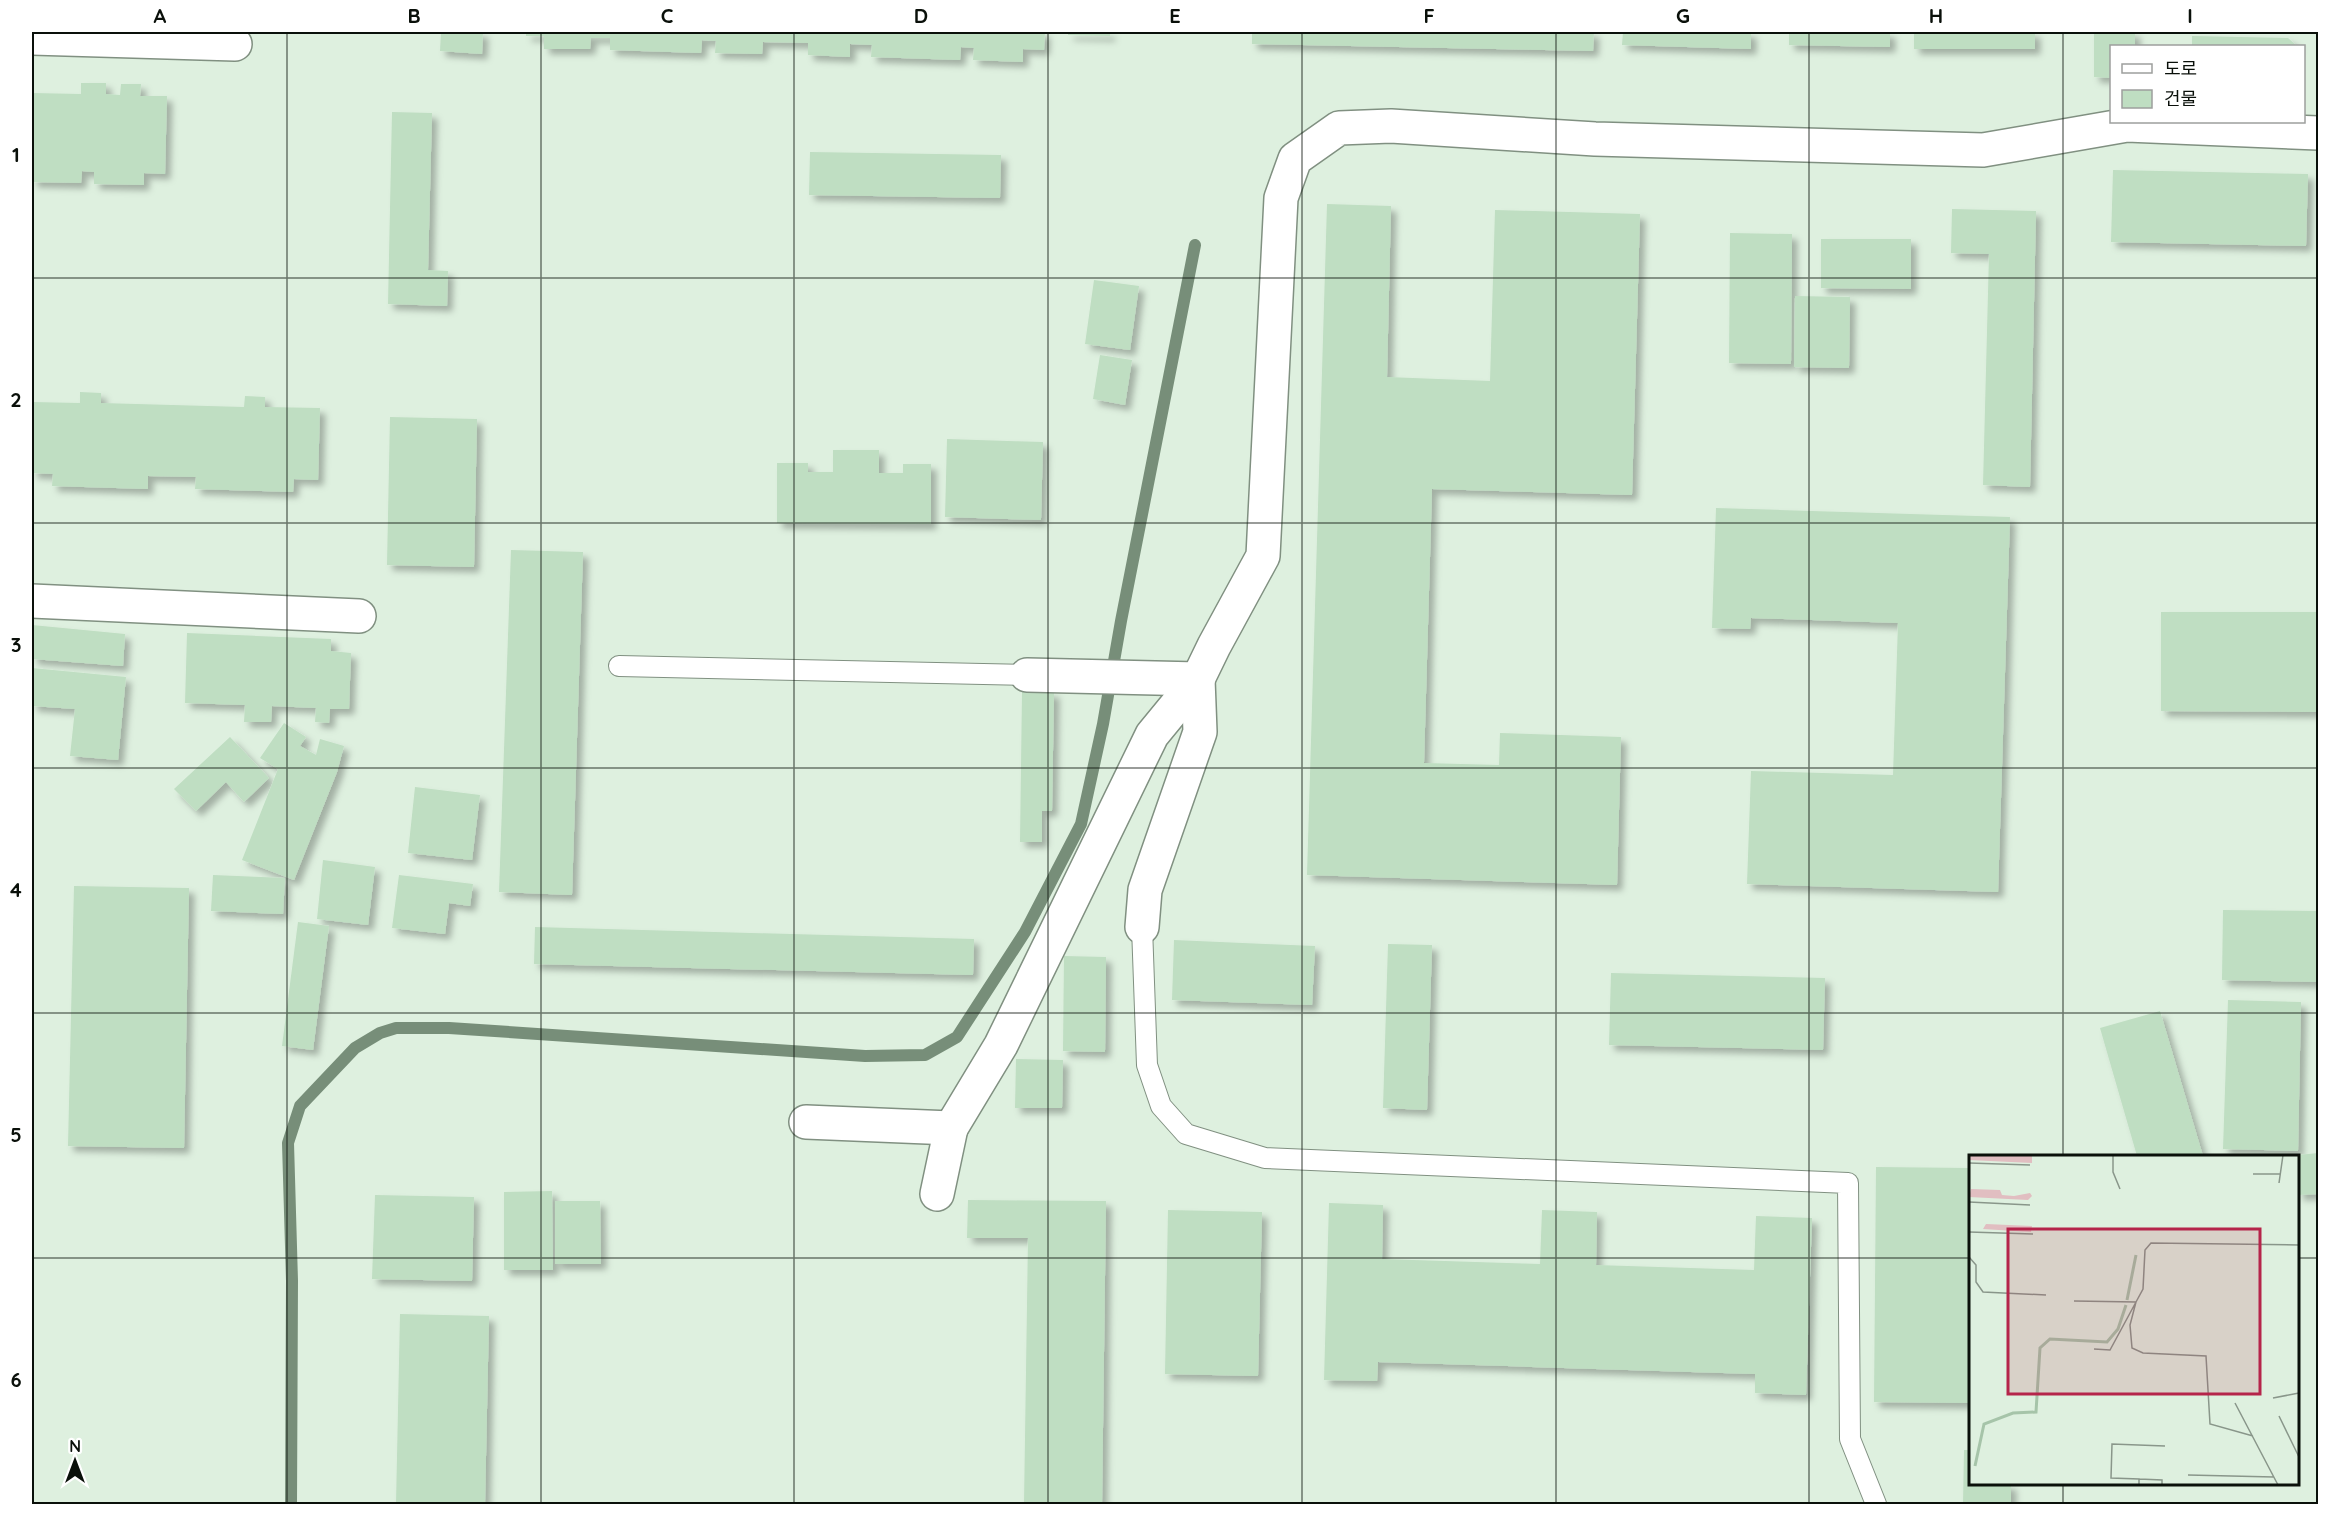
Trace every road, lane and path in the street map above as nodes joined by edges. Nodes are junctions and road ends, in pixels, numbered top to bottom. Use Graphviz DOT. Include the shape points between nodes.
graph roads {
  1 [pos="32,38"];
  2 [pos="235,44"];
  3 [pos="2319,133"];
  4 [pos="32,601"];
  5 [pos="358,616"];
  6 [pos="619,666"];
  7 [pos="1028,675"];
  8 [pos="1198,679"];
  9 [pos="1142,927"];
  10 [pos="806,1122"];
  11 [pos="951,1128"];
  12 [pos="937,1194"];
  13 [pos="1876,1504"];
  1 -- 2 [label="street"];
  3 -- 8 [label="street" via="2127,125 1983,150 1594,139 1391,126 1339,128 1295,159 1281,198 1263,556"];
  4 -- 5 [label="street"];
  6 -- 7 [label="lane"];
  7 -- 8 [label="street"];
  8 -- 9 [label="street" via="1200,732 1145,890"];
  8 -- 11 [label="street" via="1152,735 1001,1045"];
  9 -- 13 [label="lane" via="1147,1065 1161,1106 1186,1134 1265,1158 1848,1183 1850,1439"];
  10 -- 11 [label="street"];
  11 -- 12 [label="street"];
}
